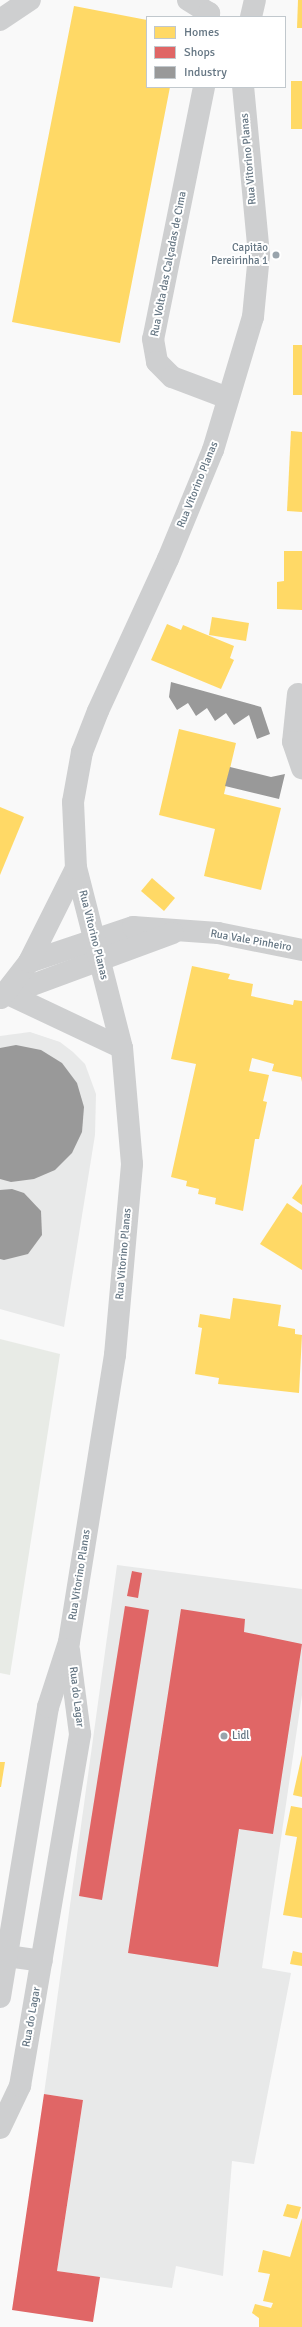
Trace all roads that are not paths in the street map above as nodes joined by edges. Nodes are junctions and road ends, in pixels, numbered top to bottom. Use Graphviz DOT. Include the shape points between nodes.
graph roads {
  1 [pos="30,0"];
  2 [pos="188,0"];
  3 [pos="255,0"];
  4 [pos="209,16"];
  5 [pos="252,16"];
  6 [pos="0,20"];
  7 [pos="204,88"];
  8 [pos="243,88"];
  9 [pos="228,398"];
  10 [pos="298,694"];
  11 [pos="302,768"];
  12 [pos="76,868"];
  13 [pos="176,931"];
  14 [pos="94,940"];
  15 [pos="302,950"];
  16 [pos="29,962"];
  17 [pos="100,962"];
  18 [pos="4,997"];
  19 [pos="122,1048"];
  20 [pos="69,1642"];
  21 [pos="7,1956"];
  22 [pos="42,1961"];
  23 [pos="0,1997"];
  24 [pos="0,2128"];
  1 -- 6 [label="street"];
  2 -- 4 [label="street" via="209,13"];
  3 -- 5 [label="street"];
  7 -- 9 [label="street, Rua Volta das Calçadas de Cima" via="153,339 157,362 172,377"];
  8 -- 9 [label="street, Rua Vitorino Planas" via="259,255 252,316"];
  9 -- 12 [label="street, Rua Vitorino Planas" via="213,450 82,752 73,802"];
  10 -- 11 [label="street" via="293,742"];
  12 -- 14 [label="street, Rua Vitorino Planas"];
  12 -- 16 [label="street, Rua Vitorino Planas"];
  13 -- 14 [label="street, Rua Vale Pinheiro" via="133,927"];
  13 -- 15 [label="street, Rua Vale Pinheiro" via="218,933"];
  13 -- 17 [label="street, Rua Vale Pinheiro"];
  14 -- 16 [label="street, Rua Vale Pinheiro"];
  14 -- 17 [label="street, Rua Vitorino Planas"];
  16 -- 18 [label="street, Rua Vitorino Planas"];
  17 -- 18 [label="street, Rua Vale Pinheiro"];
  17 -- 19 [label="street, Rua Vitorino Planas"];
  18 -- 19 [label="street"];
  19 -- 20 [label="street, Rua Vitorino Planas" via="132,1164 116,1355"];
  20 -- 21 [label="street, Rua do Lagar" via="48,1707"];
  20 -- 22 [label="street, Rua do Lagar" via="80,1734"];
  21 -- 22 [label="street"];
  21 -- 23 [label="street, Rua do Lagar"];
  22 -- 24 [label="street, Rua do Lagar" via="20,2086"];
}
